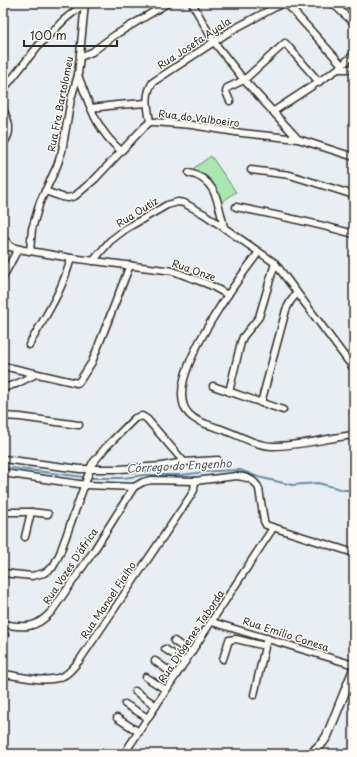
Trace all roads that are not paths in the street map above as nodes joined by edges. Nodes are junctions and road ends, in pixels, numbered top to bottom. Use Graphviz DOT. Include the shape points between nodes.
graph roads {
  1 [pos="85,3"];
  2 [pos="168,3"];
  3 [pos="192,3"];
  4 [pos="285,3"];
  5 [pos="332,3"];
  6 [pos="354,23"];
  7 [pos="214,42"];
  8 [pos="354,54"];
  9 [pos="80,58"];
  10 [pos="340,67"];
  11 [pos="354,70"];
  12 [pos="78,75"];
  13 [pos="244,80"];
  14 [pos="319,82"];
  15 [pos="3,90"];
  16 [pos="230,101"];
  17 [pos="147,103"];
  18 [pos="91,108"];
  19 [pos="3,109"];
  20 [pos="274,111"];
  21 [pos="150,122"];
  22 [pos="298,139"];
  23 [pos="3,144"];
  24 [pos="121,151"];
  25 [pos="354,157"];
  26 [pos="251,170"];
  27 [pos="189,173"];
  28 [pos="45,192"];
  29 [pos="354,195"];
  30 [pos="236,207"];
  31 [pos="224,227"];
  32 [pos="354,234"];
  33 [pos="3,238"];
  34 [pos="11,246"];
  35 [pos="3,247"];
  36 [pos="18,249"];
  37 [pos="30,251"];
  38 [pos="259,252"];
  39 [pos="71,258"];
  40 [pos="93,261"];
  41 [pos="274,263"];
  42 [pos="129,265"];
  43 [pos="3,277"];
  44 [pos="297,293"];
  45 [pos="228,295"];
  46 [pos="29,345"];
  47 [pos="3,366"];
  48 [pos="354,369"];
  49 [pos="36,374"];
  50 [pos="213,386"];
  51 [pos="3,388"];
  52 [pos="229,392"];
  53 [pos="261,403"];
  54 [pos="283,410"];
  55 [pos="3,416"];
  56 [pos="79,425"];
  57 [pos="354,435"];
  58 [pos="3,459"];
  59 [pos="218,460"];
  60 [pos="184,462"];
  61 [pos="90,470"];
  62 [pos="3,473"];
  63 [pos="195,481"];
  64 [pos="86,483"];
  65 [pos="134,487"];
  66 [pos="3,512"];
  67 [pos="31,512"];
  68 [pos="48,514"];
  69 [pos="273,528"];
  70 [pos="25,537"];
  71 [pos="354,553"];
  72 [pos="3,572"];
  73 [pos="212,622"];
  74 [pos="3,624"];
  75 [pos="267,638"];
  76 [pos="174,641"];
  77 [pos="265,646"];
  78 [pos="166,649"];
  79 [pos="191,653"];
  80 [pos="223,659"];
  81 [pos="155,661"];
  82 [pos="185,662"];
  83 [pos="354,665"];
  84 [pos="354,669"];
  85 [pos="3,674"];
  86 [pos="176,676"];
  87 [pos="146,677"];
  88 [pos="166,690"];
  89 [pos="135,691"];
  90 [pos="254,695"];
  91 [pos="125,704"];
  92 [pos="156,706"];
  93 [pos="117,718"];
  94 [pos="148,718"];
  95 [pos="139,732"];
  96 [pos="124,754"];
  97 [pos="311,754"];
  1 -- 9 [label="street, Rua Fra Bartolomeu"];
  1 -- 15 [label="street" via="38,46"];
  2 -- 9 [label="street"];
  3 -- 7 [label="street"];
  4 -- 7 [label="street, Rua Josefa Ayala"];
  4 -- 10 [label="street"];
  5 -- 6 [label="street"];
  7 -- 13 [label="street"];
  7 -- 17 [label="street, Rua Josefa Ayala" via="153,82 148,92"];
  8 -- 10 [label="street"];
  9 -- 12 [label="street, Rua Fra Bartolomeu"];
  10 -- 11 [label="street"];
  10 -- 14 [label="street"];
  12 -- 18 [label="street"];
  12 -- 28 [label="street, Rua Fra Bartolomeu" via="62,151"];
  13 -- 14 [label="street" via="285,43"];
  13 -- 16 [label="street" via="226,90"];
  13 -- 20 [label="street"];
  14 -- 20 [label="street"];
  17 -- 18 [label="street"];
  17 -- 21 [label="street, Rua Josefa Ayala"];
  18 -- 24 [label="street" via="94,119 103,132"];
  19 -- 23 [label="street" via="10,129"];
  20 -- 22 [label="street"];
  21 -- 22 [label="street, Rua do Valboeiro"];
  21 -- 24 [label="street, Rua do Valboeiro"];
  22 -- 25 [label="street, Rua do Valboeiro"];
  24 -- 28 [label="street, Rua do Valboeiro" via="95,179 74,196 68,198"];
  26 -- 29 [label="street" via="290,175"];
  27 -- 31 [label="street" via="198,175 206,181 216,194"];
  28 -- 37 [label="street, Rua Fra Bartolomeu" via="32,230"];
  30 -- 32 [label="street" via="316,223"];
  31 -- 38 [label="street, Rua Outiz"];
  31 -- 40 [label="street, Rua Outiz" via="189,205 173,203 127,228 110,241"];
  33 -- 34 [label="street"];
  34 -- 35 [label="street"];
  34 -- 36 [label="street, Rua Onze"];
  36 -- 37 [label="street, Rua Onze"];
  36 -- 43 [label="street"];
  37 -- 39 [label="street, Rua Onze"];
  38 -- 41 [label="street, Rua Outiz"];
  38 -- 45 [label="street"];
  39 -- 40 [label="street, Rua Onze"];
  39 -- 46 [label="street" via="60,290"];
  40 -- 42 [label="street, Rua Onze"];
  41 -- 44 [label="street, Rua Outiz"];
  41 -- 52 [label="street" via="260,317 241,342"];
  42 -- 45 [label="street, Rua Onze" via="173,271"];
  42 -- 49 [label="street" via="96,352 82,379 77,383"];
  44 -- 48 [label="street, Rua Outiz"];
  44 -- 53 [label="street" via="286,310"];
  45 -- 57 [label="street" via="198,344 184,379 182,399 190,415 200,422 266,445 297,444"];
  47 -- 49 [label="street"];
  49 -- 51 [label="street"];
  50 -- 52 [label="street"];
  52 -- 53 [label="street"];
  53 -- 54 [label="street"];
  55 -- 56 [label="street"];
  58 -- 61 [label="street"];
  59 -- 60 [label="street"];
  60 -- 61 [label="street" via="162,466"];
  60 -- 61 [label="street" via="142,416 133,420 106,447 94,460"];
  61 -- 64 [label="street"];
  62 -- 64 [label="street"];
  63 -- 65 [label="street" via="151,480"];
  63 -- 69 [label="street" via="236,476 254,480 259,489 264,521 266,526"];
  63 -- 85 [label="street, Rua Manoel Fialho" via="190,497 70,672 57,678 43,679"];
  64 -- 65 [label="street"];
  64 -- 72 [label="street" via="53,567 32,576"];
  65 -- 74 [label="street, Rua Vozes D'áfrica" via="93,552 46,618 29,626"];
  66 -- 67 [label="street"];
  67 -- 68 [label="street"];
  67 -- 70 [label="street"];
  69 -- 71 [label="street"];
  69 -- 73 [label="street, Rua Diógenes Taborda"];
  73 -- 75 [label="street, Rua Emílio Conesa"];
  73 -- 79 [label="street, Rua Diógenes Taborda"];
  75 -- 77 [label="street"];
  75 -- 83 [label="street, Rua Emílio Conesa"];
  76 -- 79 [label="street"];
  77 -- 80 [label="street" via="231,639 228,640"];
  77 -- 90 [label="street"];
  78 -- 82 [label="street"];
  79 -- 82 [label="street, Rua Diógenes Taborda"];
  81 -- 86 [label="street"];
  82 -- 86 [label="street, Rua Diógenes Taborda"];
  84 -- 97 [label="street" via="327,736"];
  86 -- 88 [label="street, Rua Diógenes Taborda"];
  87 -- 88 [label="street"];
  88 -- 92 [label="street, Rua Diógenes Taborda"];
  89 -- 92 [label="street"];
  91 -- 94 [label="street"];
  92 -- 94 [label="street, Rua Diógenes Taborda"];
  93 -- 95 [label="street"];
  94 -- 95 [label="street, Rua Diógenes Taborda"];
  95 -- 96 [label="street, Rua Diógenes Taborda"];
}
